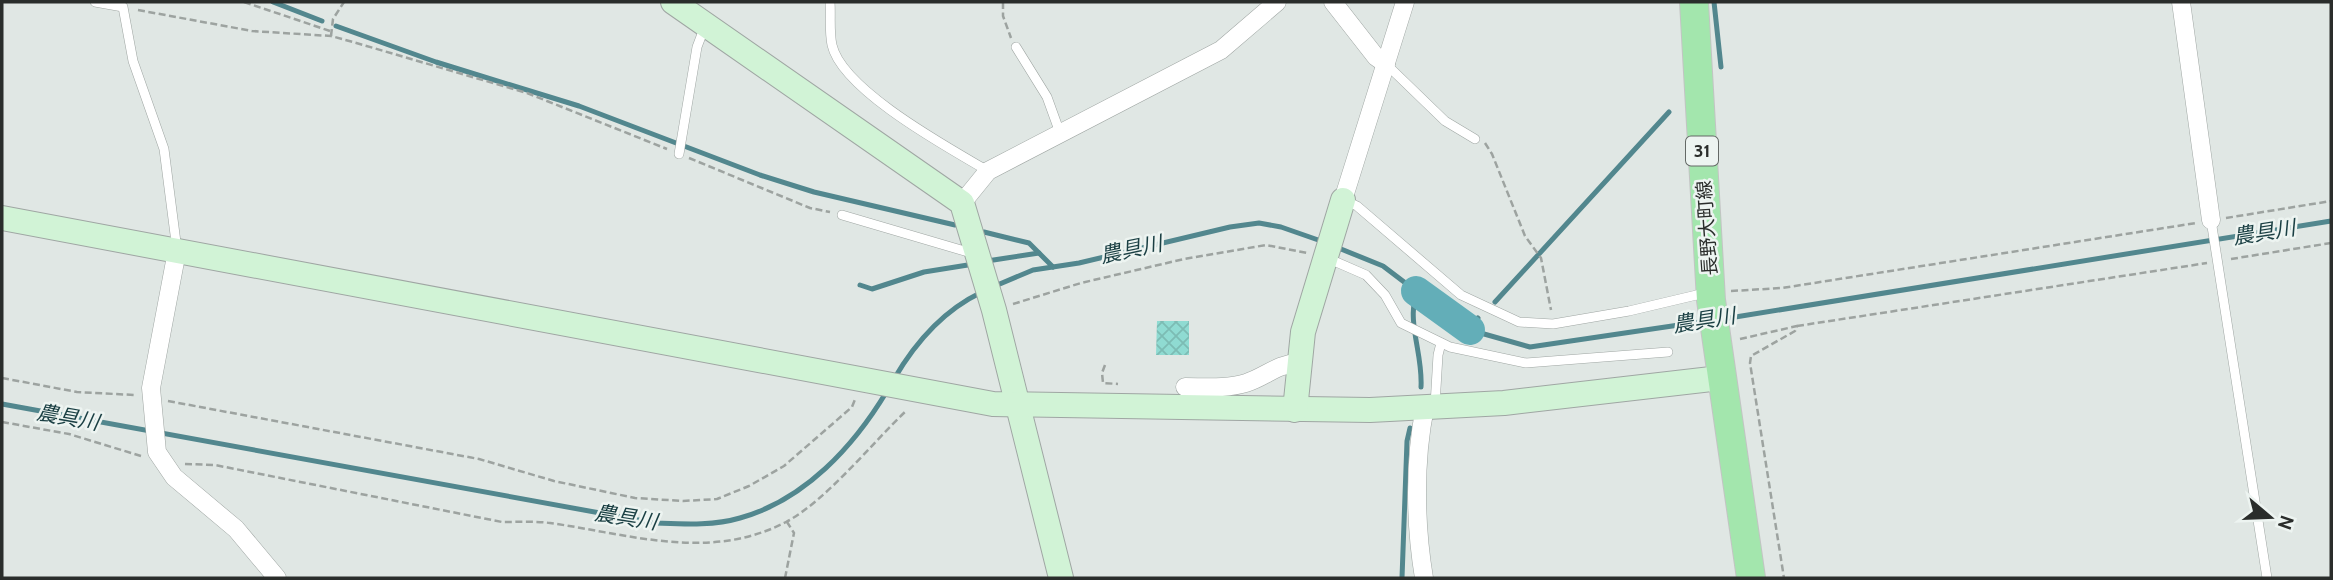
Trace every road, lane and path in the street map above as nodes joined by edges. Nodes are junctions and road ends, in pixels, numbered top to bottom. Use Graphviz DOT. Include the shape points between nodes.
graph roads {
  1 [pos="95,2"];
  2 [pos="244,2"];
  3 [pos="344,2"];
  4 [pos="673,2"];
  5 [pos="830,2"];
  6 [pos="1003,2"];
  7 [pos="1277,2"];
  8 [pos="1333,2"];
  9 [pos="1405,2"];
  10 [pos="1695,2"];
  11 [pos="2181,2"];
  12 [pos="123,8"];
  13 [pos="706,24"];
  14 [pos="330,31"];
  15 [pos="331,36"];
  16 [pos="1016,47"];
  17 [pos="1385,64"];
  18 [pos="1060,133"];
  19 [pos="1475,139"];
  20 [pos="679,153"];
  21 [pos="988,171"];
  22 [pos="2331,201"];
  23 [pos="962,203"];
  24 [pos="1342,205"];
  25 [pos="842,215"];
  26 [pos="2,218"];
  27 [pos="2211,225"];
  28 [pos="2331,243"];
  29 [pos="177,251"];
  30 [pos="977,254"];
  31 [pos="1326,254"];
  32 [pos="2217,261"];
  33 [pos="1711,296"];
  34 [pos="992,306"];
  35 [pos="1553,324"];
  36 [pos="1797,326"];
  37 [pos="1715,338"];
  38 [pos="1441,343"];
  39 [pos="1668,352"];
  40 [pos="1298,363"];
  41 [pos="1105,365"];
  42 [pos="2,378"];
  43 [pos="1720,378"];
  44 [pos="869,382"];
  45 [pos="1130,385"];
  46 [pos="1185,387"];
  47 [pos="912,390"];
  48 [pos="151,399"];
  49 [pos="1018,405"];
  50 [pos="1430,407"];
  51 [pos="1295,410"];
  52 [pos="2,422"];
  53 [pos="161,458"];
  54 [pos="787,522"];
  55 [pos="277,578"];
  56 [pos="785,578"];
  57 [pos="1060,578"];
  58 [pos="1424,578"];
  59 [pos="1751,578"];
  60 [pos="1784,578"];
  61 [pos="2267,578"];
  1 -- 12 [label="lane"];
  2 -- 14 [label="path"];
  3 -- 14 [label="path"];
  4 -- 13 [label="street"];
  5 -- 21 [label="lane" via="837,59 890,112"];
  6 -- 16 [label="path" via="1003,16"];
  7 -- 18 [label="street" via="1221,50"];
  8 -- 17 [label="street"];
  9 -- 17 [label="street"];
  10 -- 33 [label="main road, 長野大町線 / 31"];
  11 -- 27 [label="street"];
  12 -- 15 [label="path" via="252,31"];
  12 -- 29 [label="lane" via="133,61 164,149"];
  13 -- 20 [label="lane" via="697,47"];
  13 -- 23 [label="street"];
  14 -- 15 [label="path"];
  15 -- 20 [label="path" via="527,93"];
  16 -- 18 [label="lane" via="1047,97"];
  17 -- 19 [label="lane" via="1445,121"];
  17 -- 24 [label="street"];
  18 -- 21 [label="street"];
  19 -- 35 [label="path" via="1489,147 1525,236 1541,258"];
  20 -- 25 [label="path" via="810,208"];
  21 -- 23 [label="street"];
  22 -- 27 [label="path"];
  23 -- 30 [label="street"];
  24 -- 31 [label="street"];
  24 -- 35 [label="lane" via="1357,205 1481,307 1519,322"];
  25 -- 30 [label="lane"];
  26 -- 29 [label="street"];
  27 -- 32 [label="lane"];
  27 -- 33 [label="path"];
  28 -- 32 [label="path"];
  29 -- 44 [label="street"];
  29 -- 48 [label="street"];
  30 -- 34 [label="street"];
  31 -- 34 [label="path" via="1266,245 1184,259"];
  31 -- 38 [label="lane" via="1366,275 1401,323"];
  31 -- 40 [label="street" via="1306,317"];
  32 -- 36 [label="path"];
  32 -- 61 [label="lane"];
  33 -- 35 [label="lane"];
  33 -- 37 [label="main road, 長野大町線 / 31"];
  34 -- 49 [label="street"];
  36 -- 37 [label="path"];
  36 -- 60 [label="path" via="1751,356 1750,363"];
  37 -- 43 [label="main road, 長野大町線 / 31"];
  38 -- 39 [label="lane" via="1526,363"];
  38 -- 50 [label="lane"];
  40 -- 46 [label="street" via="1285,364 1261,379 1233,387"];
  40 -- 51 [label="street"];
  41 -- 45 [label="path" via="1102,383"];
  42 -- 48 [label="path"];
  43 -- 50 [label="street"];
  43 -- 59 [label="main road, 長野大町線 / 31"];
  44 -- 47 [label="street"];
  44 -- 48 [label="path" via="852,407 785,466 717,499 683,501 635,498 489,461"];
  47 -- 49 [label="street"];
  47 -- 54 [label="path" via="908,409"];
  48 -- 53 [label="street"];
  49 -- 51 [label="street"];
  49 -- 57 [label="street"];
  50 -- 51 [label="street"];
  50 -- 58 [label="street" via="1420,432 1418,547"];
  52 -- 53 [label="path" via="69,433"];
  53 -- 54 [label="path" via="502,522 547,523 656,542 715,544"];
  53 -- 55 [label="street" via="236,529"];
  54 -- 56 [label="path" via="794,533"];
}
